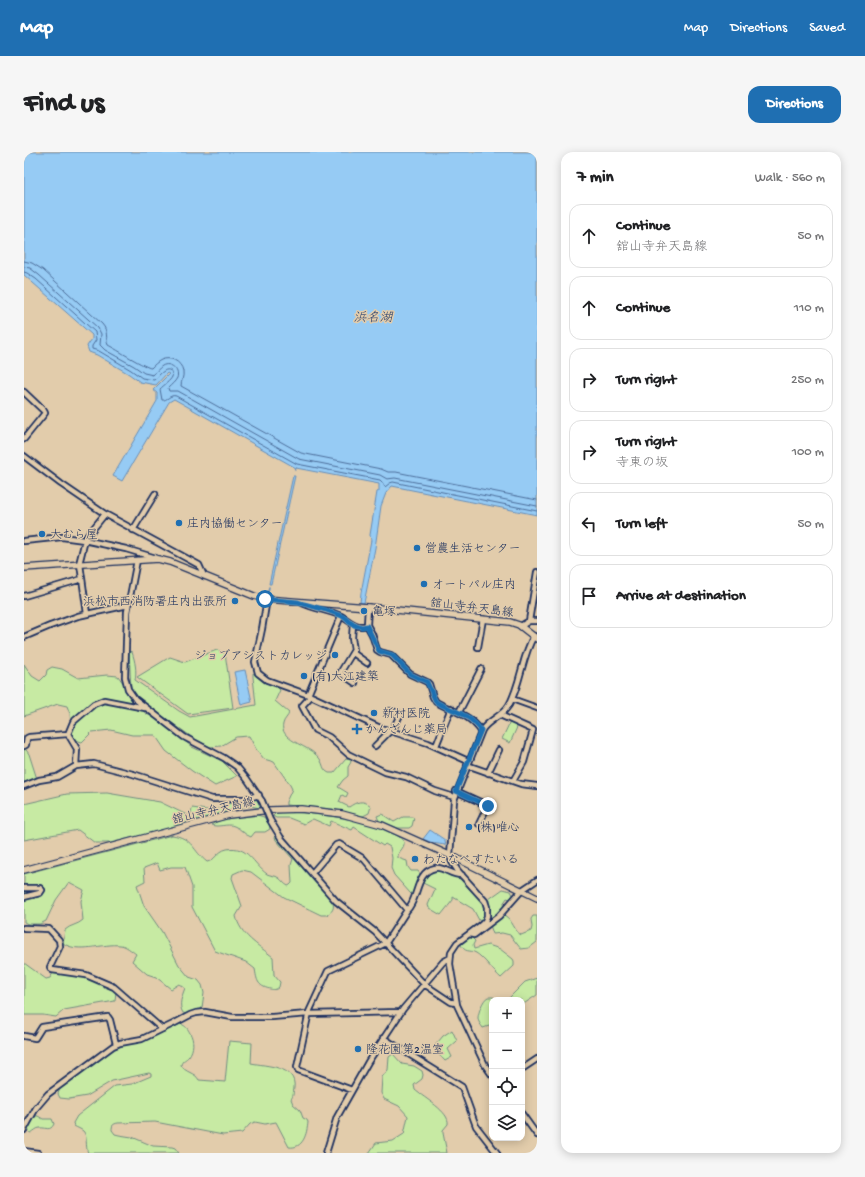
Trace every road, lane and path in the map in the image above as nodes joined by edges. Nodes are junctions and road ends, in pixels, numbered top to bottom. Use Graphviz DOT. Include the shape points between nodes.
graph roads {
  1 [pos="24,392"];
  2 [pos="24,438"];
  3 [pos="24,456"];
  4 [pos="155,494"];
  5 [pos="105,514"];
  6 [pos="133,530"];
  7 [pos="84,540"];
  8 [pos="24,541"];
  9 [pos="158,559"];
  10 [pos="137,560"];
  11 [pos="80,564"];
  12 [pos="24,568"];
  13 [pos="537,572"];
  14 [pos="204,576"];
  15 [pos="82,579"];
  16 [pos="24,596"];
  17 [pos="267,599"];
  18 [pos="128,605"];
  19 [pos="320,606"];
  20 [pos="368,607"];
  21 [pos="87,614"];
  22 [pos="341,616"];
  23 [pos="483,619"];
  24 [pos="529,621"];
  25 [pos="537,621"];
  26 [pos="353,624"];
  27 [pos="367,626"];
  28 [pos="521,626"];
  29 [pos="24,637"];
  30 [pos="536,637"];
  31 [pos="478,647"];
  32 [pos="353,653"];
  33 [pos="367,663"];
  34 [pos="481,669"];
  35 [pos="355,683"];
  36 [pos="309,695"];
  37 [pos="512,699"];
  38 [pos="146,708"];
  39 [pos="451,708"];
  40 [pos="537,708"];
  41 [pos="390,711"];
  42 [pos="459,712"];
  43 [pos="500,715"];
  44 [pos="481,730"];
  45 [pos="391,731"];
  46 [pos="68,734"];
  47 [pos="24,746"];
  48 [pos="375,746"];
  49 [pos="436,746"];
  50 [pos="499,750"];
  51 [pos="468,763"];
  52 [pos="76,766"];
  53 [pos="488,773"];
  54 [pos="513,781"];
  55 [pos="24,786"];
  56 [pos="537,786"];
  57 [pos="456,791"];
  58 [pos="259,795"];
  59 [pos="454,797"];
  60 [pos="479,824"];
  61 [pos="450,856"];
  62 [pos="24,870"];
  63 [pos="312,873"];
  64 [pos="462,876"];
  65 [pos="537,880"];
  66 [pos="24,888"];
  67 [pos="522,890"];
  68 [pos="24,897"];
  69 [pos="537,898"];
  70 [pos="407,910"];
  71 [pos="24,928"];
  72 [pos="469,934"];
  73 [pos="386,943"];
  74 [pos="450,958"];
  75 [pos="424,984"];
  76 [pos="456,1004"];
  77 [pos="401,1012"];
  78 [pos="308,1014"];
  79 [pos="162,1028"];
  80 [pos="24,1036"];
  81 [pos="383,1038"];
  82 [pos="116,1044"];
  83 [pos="537,1058"];
  84 [pos="525,1067"];
  85 [pos="489,1071"];
  86 [pos="352,1090"];
  87 [pos="525,1118"];
  88 [pos="24,1130"];
  89 [pos="537,1135"];
  90 [pos="24,1151"];
  91 [pos="38,1153"];
  92 [pos="326,1153"];
  93 [pos="497,1153"];
  1 -- 2 [label="street" via="45,413"];
  3 -- 5 [label="street"];
  4 -- 6 [label="street"];
  5 -- 6 [label="street"];
  5 -- 7 [label="street"];
  6 -- 14 [label="street" via="199,565"];
  7 -- 8 [label="street" via="62,537"];
  7 -- 9 [label="street"];
  7 -- 11 [label="street"];
  9 -- 10 [label="main road, 舘山寺弁天島線"];
  9 -- 14 [label="main road, 舘山寺弁天島線"];
  10 -- 11 [label="main road, 舘山寺弁天島線"];
  10 -- 18 [label="street"];
  11 -- 12 [label="main road, 舘山寺弁天島線"];
  11 -- 15 [label="street"];
  13 -- 24 [label="street"];
  14 -- 17 [label="main road, 舘山寺弁天島線"];
  15 -- 16 [label="street"];
  15 -- 21 [label="street"];
  17 -- 19 [label="main road, 舘山寺弁天島線"];
  17 -- 36 [label="street" via="255,662 256,670 264,678"];
  18 -- 21 [label="street"];
  18 -- 38 [label="street" via="126,681 132,696"];
  19 -- 20 [label="main road, 舘山寺弁天島線"];
  19 -- 22 [label="street"];
  20 -- 23 [label="main road, 舘山寺弁天島線"];
  20 -- 27 [label="street"];
  21 -- 29 [label="street"];
  22 -- 26 [label="street"];
  22 -- 36 [label="street"];
  23 -- 28 [label="main road, 舘山寺弁天島線" via="513,622"];
  23 -- 31 [label="street"];
  24 -- 25 [label="street"];
  24 -- 28 [label="street"];
  26 -- 27 [label="street"];
  26 -- 32 [label="street"];
  27 -- 39 [label="street" via="377,650 392,655 410,674 427,682 436,702"];
  28 -- 30 [label="main road, 舘山寺弁天島線"];
  30 -- 37 [label="street" via="526,656"];
  32 -- 33 [label="street"];
  32 -- 35 [label="street" via="340,673"];
  34 -- 42 [label="street"];
  36 -- 45 [label="street"];
  36 -- 59 [label="street" via="302,706 313,728 329,737 345,752 385,772 406,777"];
  37 -- 40 [label="street"];
  37 -- 43 [label="street"];
  38 -- 46 [label="street" via="104,700 94,704 73,722"];
  38 -- 58 [label="street" via="188,740 231,762"];
  39 -- 42 [label="street"];
  39 -- 49 [label="street"];
  41 -- 45 [label="street" via="400,714"];
  42 -- 44 [label="street"];
  43 -- 44 [label="street"];
  43 -- 54 [label="street" via="533,730 524,762"];
  44 -- 51 [label="street"];
  45 -- 48 [label="street"];
  45 -- 49 [label="street"];
  46 -- 47 [label="street" via="29,737 26,738"];
  46 -- 52 [label="street" via="77,749"];
  49 -- 51 [label="street"];
  50 -- 53 [label="street"];
  51 -- 53 [label="street"];
  51 -- 57 [label="street"];
  52 -- 55 [label="street" via="57,777"];
  52 -- 58 [label="street" via="100,765 212,799 245,799"];
  53 -- 54 [label="street"];
  54 -- 56 [label="street"];
  57 -- 59 [label="street"];
  57 -- 60 [label="street" via="490,806"];
  58 -- 63 [label="street, bridge" via="281,838"];
  59 -- 61 [label="street"];
  61 -- 62 [label="main road, 舘山寺弁天島線" via="401,833 362,819 322,811 280,809 224,817"];
  61 -- 64 [label="street"];
  61 -- 67 [label="main road, 舘山寺弁天島線"];
  63 -- 70 [label="street" via="339,844 364,859"];
  63 -- 73 [label="street" via="341,905 369,926"];
  64 -- 70 [label="street" via="439,868 433,869 421,878"];
  64 -- 72 [label="street" via="484,899 487,907 485,921"];
  65 -- 67 [label="street"];
  66 -- 68 [label="street" via="42,890 40,893"];
  67 -- 69 [label="main road, 舘山寺弁天島線"];
  67 -- 72 [label="street" via="499,916 474,935"];
  70 -- 73 [label="street"];
  71 -- 79 [label="street" via="49,929 59,940 60,946 50,967 52,970 86,974 114,988"];
  72 -- 74 [label="street" via="457,943"];
  73 -- 75 [label="street"];
  73 -- 78 [label="street" via="328,971"];
  74 -- 75 [label="street" via="443,962"];
  74 -- 76 [label="street"];
  75 -- 76 [label="street"];
  75 -- 77 [label="street"];
  76 -- 85 [label="street"];
  77 -- 78 [label="street"];
  77 -- 81 [label="street"];
  78 -- 79 [label="street" via="232,1017 205,1012 190,1014"];
  78 -- 86 [label="street" via="298,1070"];
  79 -- 82 [label="street" via="137,1040"];
  80 -- 82 [label="street" via="35,1038 42,1027 108,1017"];
  81 -- 86 [label="street"];
  81 -- 93 [label="street" via="462,1087 476,1126"];
  82 -- 88 [label="street" via="48,1094 36,1108"];
  83 -- 84 [label="street"];
  86 -- 92 [label="street" via="337,1117"];
  87 -- 89 [label="street"];
  90 -- 91 [label="street"];
}
